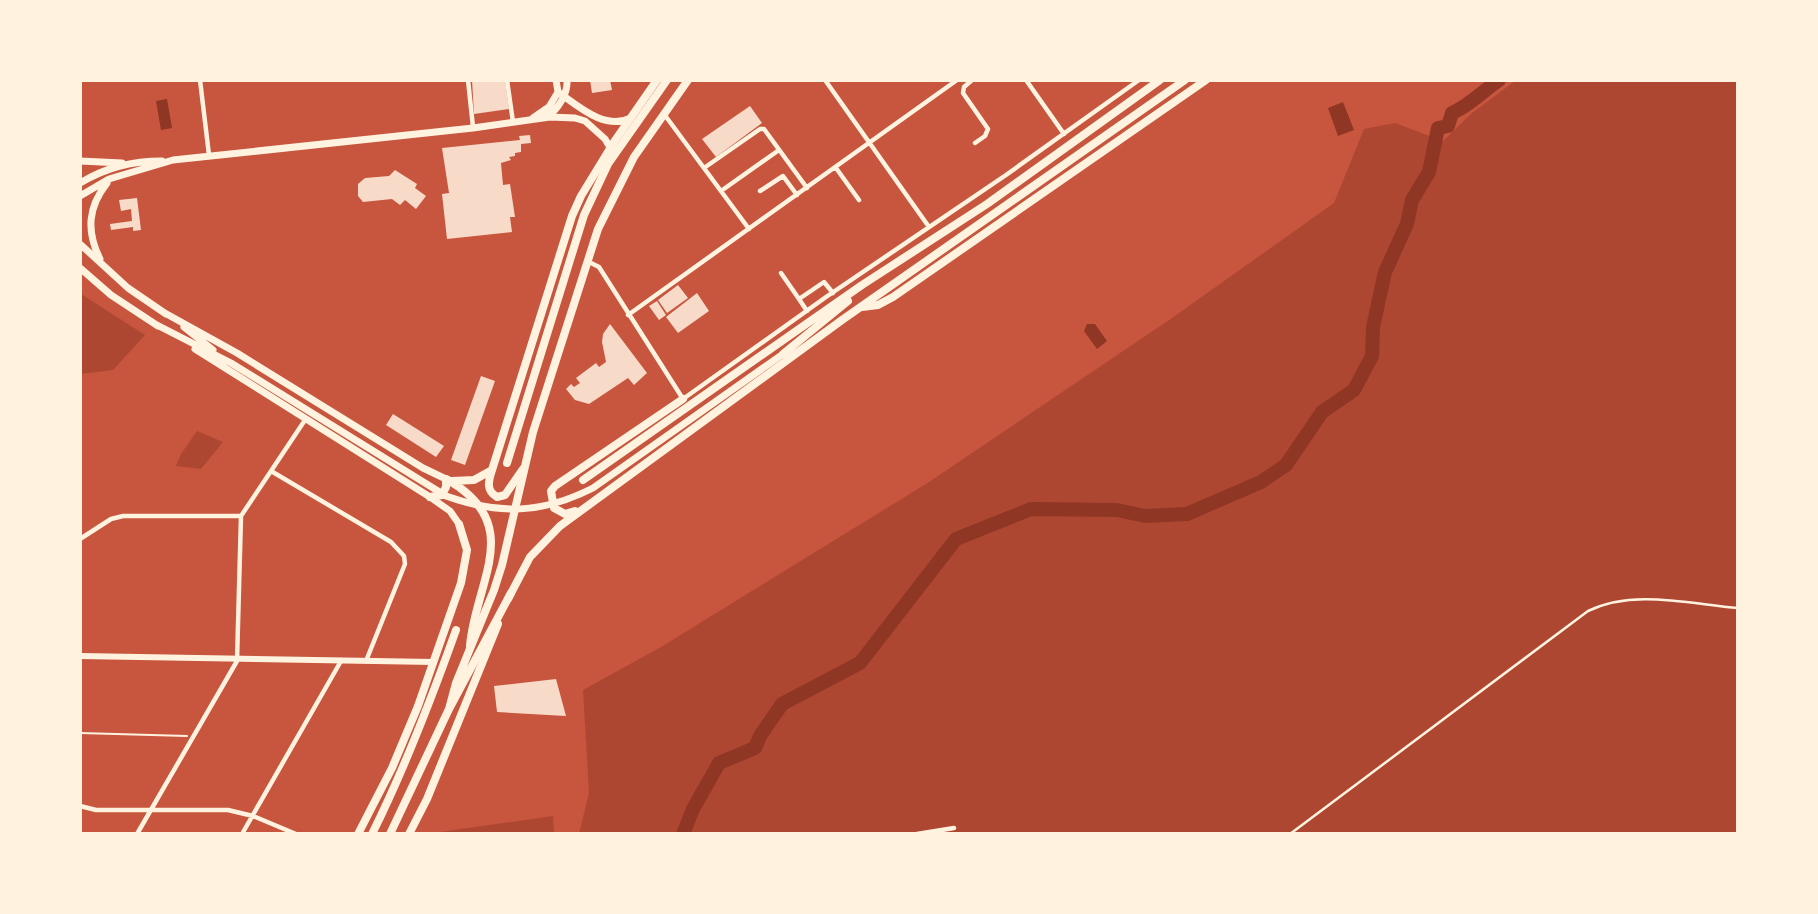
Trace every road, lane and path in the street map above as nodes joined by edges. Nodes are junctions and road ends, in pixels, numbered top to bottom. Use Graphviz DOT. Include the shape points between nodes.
graph roads {
  1 [pos="200,80"];
  2 [pos="468,80"];
  3 [pos="507,80"];
  4 [pos="556,80"];
  5 [pos="567,80"];
  6 [pos="657,80"];
  7 [pos="667,80"];
  8 [pos="688,80"];
  9 [pos="825,80"];
  10 [pos="957,80"];
  11 [pos="972,80"];
  12 [pos="1026,80"];
  13 [pos="1139,80"];
  14 [pos="1160,80"];
  15 [pos="1185,80"];
  16 [pos="1206,80"];
  17 [pos="561,94"];
  18 [pos="664,113"];
  19 [pos="547,118"];
  20 [pos="631,118"];
  21 [pos="530,120"];
  22 [pos="514,123"];
  23 [pos="473,128"];
  24 [pos="1064,134"];
  25 [pos="975,143"];
  26 [pos="871,144"];
  27 [pos="611,149"];
  28 [pos="779,150"];
  29 [pos="209,155"];
  30 [pos="80,160"];
  31 [pos="173,160"];
  32 [pos="127,163"];
  33 [pos="603,168"];
  34 [pos="704,168"];
  35 [pos="836,168"];
  36 [pos="109,179"];
  37 [pos="80,183"];
  38 [pos="807,188"];
  39 [pos="721,191"];
  40 [pos="760,191"];
  41 [pos="797,195"];
  42 [pos="80,196"];
  43 [pos="859,200"];
  44 [pos="929,227"];
  45 [pos="749,229"];
  46 [pos="80,244"];
  47 [pos="587,260"];
  48 [pos="103,266"];
  49 [pos="80,268"];
  50 [pos="886,270"];
  51 [pos="780,273"];
  52 [pos="833,293"];
  53 [pos="799,299"];
  54 [pos="861,307"];
  55 [pos="807,311"];
  56 [pos="163,312"];
  57 [pos="628,315"];
  58 [pos="842,320"];
  59 [pos="155,324"];
  60 [pos="783,354"];
  61 [pos="231,363"];
  62 [pos="683,399"];
  63 [pos="306,420"];
  64 [pos="507,463"];
  65 [pos="523,468"];
  66 [pos="492,470"];
  67 [pos="271,471"];
  68 [pos="447,480"];
  69 [pos="583,480"];
  70 [pos="430,498"];
  71 [pos="584,507"];
  72 [pos="241,516"];
  73 [pos="459,524"];
  74 [pos="80,539"];
  75 [pos="511,593"];
  76 [pos="1738,608"];
  77 [pos="456,630"];
  78 [pos="470,646"];
  79 [pos="80,656"];
  80 [pos="341,660"];
  81 [pos="237,661"];
  82 [pos="366,661"];
  83 [pos="434,662"];
  84 [pos="449,709"];
  85 [pos="80,733"];
  86 [pos="195,736"];
  87 [pos="80,806"];
  88 [pos="151,809"];
  89 [pos="253,816"];
  90 [pos="954,828"];
  91 [pos="137,834"];
  92 [pos="242,834"];
  93 [pos="296,834"];
  94 [pos="358,834"];
  95 [pos="372,834"];
  96 [pos="390,834"];
  97 [pos="409,834"];
  98 [pos="918,834"];
  99 [pos="1290,834"];
  1 -- 29 [label="street"];
  2 -- 23 [label="street"];
  3 -- 22 [label="street"];
  4 -- 17 [label="main road"];
  5 -- 17 [label="main road"];
  6 -- 20 [label="main road"];
  7 -- 33 [label="main road"];
  8 -- 18 [label="main road"];
  9 -- 26 [label="street"];
  10 -- 26 [label="street"];
  11 -- 25 [label="street" via="963,93 988,129"];
  12 -- 24 [label="street"];
  13 -- 24 [label="street"];
  14 -- 50 [label="main road"];
  15 -- 54 [label="main road"];
  16 -- 54 [label="main road" via="893,297"];
  17 -- 19 [label="main road"];
  17 -- 20 [label="main road" via="601,118 619,122"];
  17 -- 21 [label="main road"];
  18 -- 34 [label="street"];
  18 -- 47 [label="main road" via="618,186"];
  19 -- 21 [label="main road"];
  19 -- 27 [label="main road" via="584,121"];
  20 -- 27 [label="main road"];
  21 -- 22 [label="main road"];
  22 -- 23 [label="main road"];
  23 -- 29 [label="main road"];
  24 -- 44 [label="street"];
  26 -- 35 [label="street"];
  26 -- 44 [label="street"];
  27 -- 33 [label="main road"];
  28 -- 34 [label="street" via="760,129"];
  28 -- 38 [label="street"];
  28 -- 39 [label="street"];
  29 -- 31 [label="main road"];
  30 -- 32 [label="main road"];
  31 -- 32 [label="main road"];
  31 -- 36 [label="main road"];
  32 -- 37 [label="main road"];
  33 -- 64 [label="main road" via="584,215"];
  33 -- 66 [label="main road" via="572,216"];
  34 -- 39 [label="street"];
  35 -- 38 [label="street"];
  35 -- 43 [label="street"];
  36 -- 42 [label="main road"];
  36 -- 48 [label="main road" via="90,214"];
  38 -- 41 [label="street"];
  39 -- 45 [label="street"];
  40 -- 41 [label="street" via="783,176"];
  41 -- 45 [label="street"];
  44 -- 52 [label="street"];
  45 -- 57 [label="street"];
  46 -- 48 [label="main road"];
  47 -- 57 [label="street" via="599,267"];
  47 -- 65 [label="main road"];
  48 -- 56 [label="main road"];
  49 -- 59 [label="main road"];
  50 -- 60 [label="main road"];
  50 -- 69 [label="main road"];
  51 -- 53 [label="street"];
  52 -- 53 [label="street" via="824,282"];
  52 -- 55 [label="street"];
  53 -- 55 [label="street"];
  54 -- 58 [label="main road"];
  55 -- 62 [label="street"];
  56 -- 61 [label="main road"];
  56 -- 68 [label="main road"];
  57 -- 62 [label="street"];
  58 -- 60 [label="main road"];
  58 -- 71 [label="main road"];
  59 -- 61 [label="main road"];
  59 -- 63 [label="main road"];
  60 -- 61 [label="main road" via="593,488 528,510 472,506 446,496"];
  62 -- 71 [label="main road" via="551,491 559,512"];
  63 -- 67 [label="street"];
  63 -- 70 [label="main road"];
  65 -- 66 [label="main road" via="501,497 489,486"];
  65 -- 78 [label="main road" via="502,565"];
  66 -- 68 [label="main road" via="474,480"];
  67 -- 72 [label="street"];
  67 -- 82 [label="street" via="391,542 404,556 405,564"];
  68 -- 70 [label="main road" via="445,492"];
  68 -- 78 [label="main road" via="474,501 491,542 491,563"];
  70 -- 73 [label="main road" via="450,511"];
  71 -- 75 [label="main road" via="530,556"];
  72 -- 74 [label="street" via="123,516"];
  72 -- 81 [label="street"];
  73 -- 83 [label="main road" via="465,536 466,560"];
  75 -- 84 [label="main road"];
  75 -- 97 [label="main road"];
  76 -- 99 [label="lane" via="1639,599 1588,611"];
  77 -- 95 [label="main road" via="425,718"];
  78 -- 84 [label="main road"];
  79 -- 81 [label="street"];
  80 -- 81 [label="street"];
  80 -- 82 [label="street"];
  80 -- 89 [label="street"];
  81 -- 86 [label="street"];
  82 -- 83 [label="street"];
  83 -- 94 [label="main road" via="404,741"];
  84 -- 96 [label="main road"];
  85 -- 86 [label="path"];
  86 -- 88 [label="street"];
  87 -- 88 [label="street"];
  88 -- 89 [label="street" via="213,808"];
  88 -- 91 [label="street"];
  89 -- 92 [label="street"];
  89 -- 93 [label="street"];
  90 -- 98 [label="street"];
}
